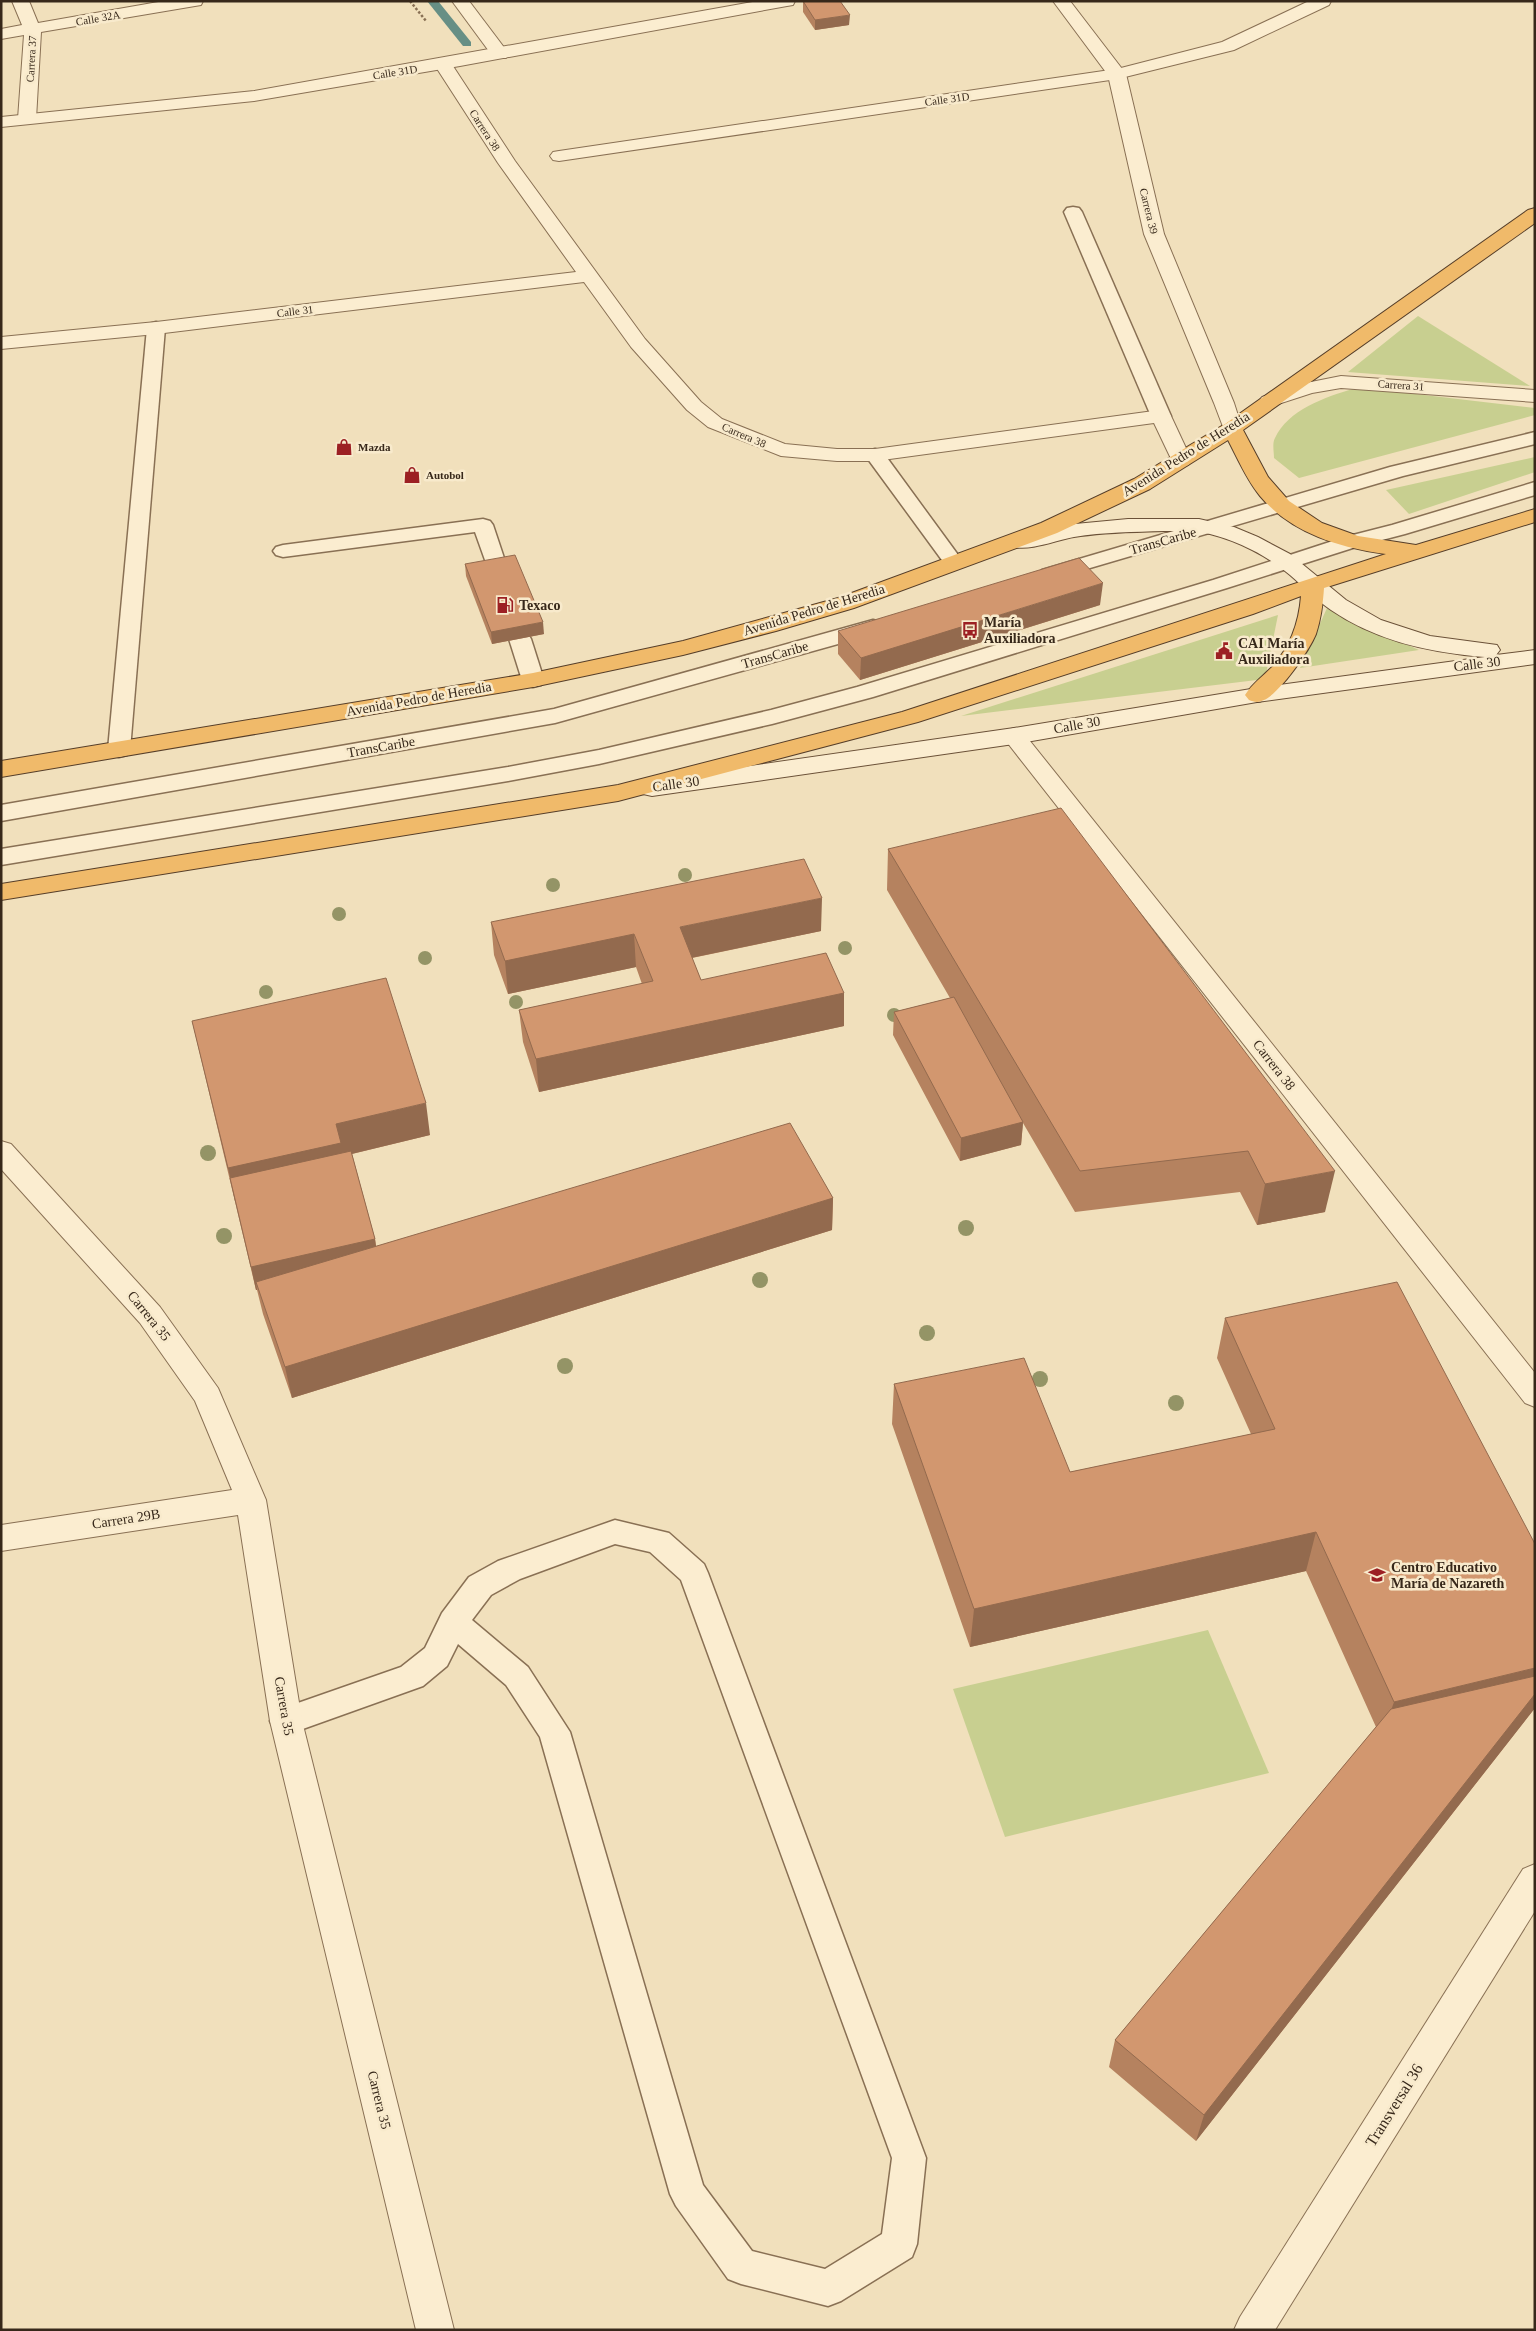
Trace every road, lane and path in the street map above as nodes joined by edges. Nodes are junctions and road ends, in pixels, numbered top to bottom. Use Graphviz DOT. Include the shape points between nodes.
graph roads {
  1 [pos="20,1"];
  2 [pos="195,1"];
  3 [pos="460,1"];
  4 [pos="1062,1"];
  5 [pos="1323,1"];
  6 [pos="781,2"];
  7 [pos="33,30"];
  8 [pos="1,34"];
  9 [pos="500,54"];
  10 [pos="443,64"];
  11 [pos="1117,74"];
  12 [pos="27,119"];
  13 [pos="1,122"];
  14 [pos="559,156"];
  15 [pos="1073,212"];
  16 [pos="1535,214"];
  17 [pos="589,276"];
  18 [pos="156,328"];
  19 [pos="1,343"];
  20 [pos="1535,396"];
  21 [pos="1269,401"];
  22 [pos="1161,416"];
  23 [pos="1232,428"];
  24 [pos="1535,438"];
  25 [pos="875,455"];
  26 [pos="1180,461"];
  27 [pos="1535,488"];
  28 [pos="1283,506"];
  29 [pos="1535,515"];
  30 [pos="1209,527"];
  31 [pos="1352,541"];
  32 [pos="1425,550"];
  33 [pos="283,551"];
  34 [pos="1290,562"];
  35 [pos="954,564"];
  36 [pos="497,570"];
  37 [pos="1033,579"];
  38 [pos="1313,584"];
  39 [pos="889,622"];
  40 [pos="520,639"];
  41 [pos="1535,656"];
  42 [pos="533,680"];
  43 [pos="1257,695"];
  44 [pos="1014,736"];
  45 [pos="119,750"];
  46 [pos="1,769"];
  47 [pos="618,793"];
  48 [pos="1,813"];
  49 [pos="1,858"];
  50 [pos="1,892"];
  51 [pos="1,1151"];
  52 [pos="1535,1395"];
  53 [pos="251,1500"];
  54 [pos="1,1538"];
  55 [pos="454,1622"];
  56 [pos="286,1721"];
  57 [pos="1535,1880"];
  58 [pos="435,2330"];
  59 [pos="1253,2330"];
  1 -- 7 [label="street, Carrera 37"];
  2 -- 7 [label="street, Calle 32A"];
  3 -- 9 [label="street"];
  4 -- 11 [label="street, Carrera 39"];
  5 -- 11 [label="street, Calle 31D" via="1228,46"];
  6 -- 9 [label="street, Calle 31D"];
  7 -- 8 [label="street, Calle 32A"];
  7 -- 12 [label="street, Carrera 37"];
  9 -- 10 [label="street, Calle 31D"];
  10 -- 12 [label="street, Calle 31D" via="254,96"];
  10 -- 17 [label="street, Carrera 38" via="507,162"];
  11 -- 14 [label="street, Calle 31D"];
  11 -- 23 [label="street, Carrera 39" via="1154,234"];
  12 -- 13 [label="street, Calle 31D"];
  15 -- 22 [label="lane"];
  16 -- 21 [label="highway, Avenida Pedro de Heredia"];
  17 -- 18 [label="street, Calle 31"];
  17 -- 25 [label="street, Carrera 38" via="638,343 694,406 715,423 781,450"];
  18 -- 19 [label="street, Calle 31"];
  18 -- 45 [label="lane"];
  20 -- 21 [label="street, Carrera 31" via="1341,382 1308,388"];
  21 -- 23 [label="highway, Avenida Pedro de Heredia"];
  22 -- 25 [label="street, Carrera 38"];
  22 -- 26 [label="street"];
  23 -- 26 [label="highway, Avenida Pedro de Heredia"];
  23 -- 28 [label="highway" via="1268,492"];
  24 -- 28 [label="lane, TransCaribe" via="1406,469"];
  25 -- 35 [label="lane"];
  26 -- 35 [label="highway, Avenida Pedro de Heredia" via="1108,501 1049,528"];
  27 -- 31 [label="lane"];
  28 -- 30 [label="lane, TransCaribe"];
  28 -- 31 [label="highway" via="1311,524"];
  29 -- 32 [label="highway"];
  30 -- 34 [label="street, Calle 30" via="1251,542"];
  30 -- 35 [label="street, Calle 30" via="1124,524 1064,531"];
  30 -- 37 [label="lane, TransCaribe"];
  31 -- 32 [label="highway" via="1400,550"];
  31 -- 34 [label="lane"];
  32 -- 38 [label="highway"];
  33 -- 36 [label="lane" via="483,525"];
  34 -- 38 [label="street, Calle 30"];
  34 -- 49 [label="lane" via="865,692 680,739 508,774"];
  35 -- 42 [label="highway, Avenida Pedro de Heredia" via="846,603 768,626"];
  38 -- 41 [label="street, Calle 30" via="1338,605 1372,624 1410,638 1452,648"];
  38 -- 43 [label="highway" via="1307,631 1295,654"];
  38 -- 47 [label="highway" via="910,717"];
  39 -- 48 [label="lane, TransCaribe" via="555,716"];
  40 -- 42 [label="lane"];
  41 -- 43 [label="street, Calle 30"];
  42 -- 45 [label="highway, Avenida Pedro de Heredia"];
  43 -- 44 [label="street, Calle 30"];
  44 -- 47 [label="street, Calle 30"];
  44 -- 52 [label="street, Carrera 38"];
  45 -- 46 [label="highway, Avenida Pedro de Heredia"];
  47 -- 50 [label="highway"];
  51 -- 53 [label="street, Carrera 35" via="162,1331 208,1396"];
  53 -- 54 [label="street, Carrera 29B"];
  53 -- 56 [label="street, Carrera 35"];
  55 -- 55 [label="lane" via="517,1676 554,1732 688,2194 741,2266 828,2288 899,2244 909,2158 693,1573 659,1542 615,1532 509,1570 480,1586"];
  55 -- 56 [label="lane" via="436,1657 412,1678"];
  56 -- 58 [label="street, Carrera 35"];
  57 -- 59 [label="street, Transversal 36"];
}
